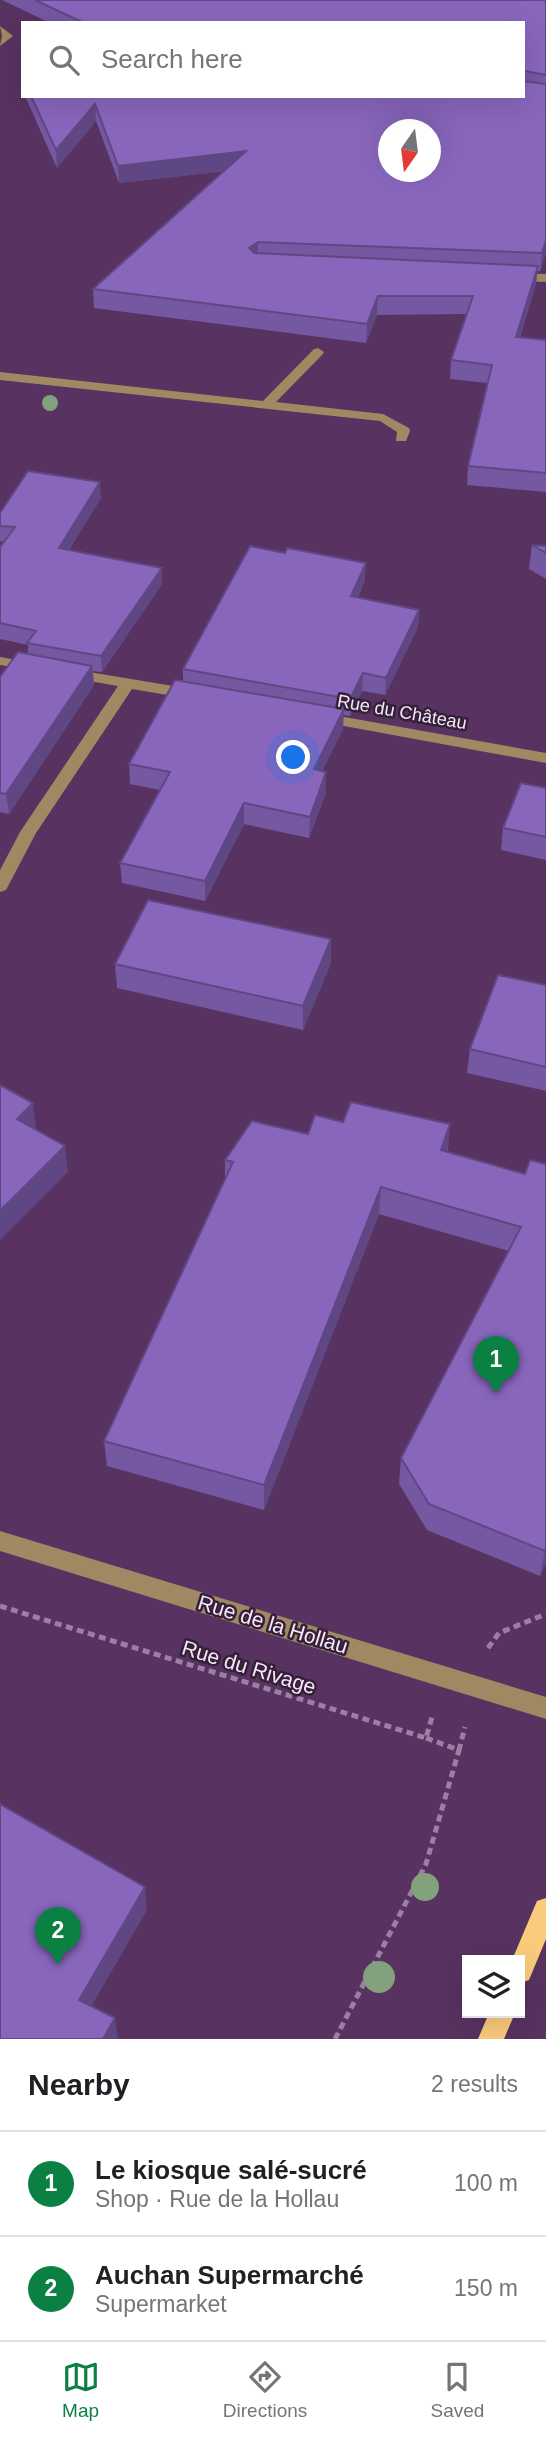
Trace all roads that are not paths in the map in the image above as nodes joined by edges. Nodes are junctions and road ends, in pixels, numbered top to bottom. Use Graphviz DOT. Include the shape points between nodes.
graph roads {
  1 [pos="0,29"];
  2 [pos="5,43"];
  3 [pos="494,276"];
  4 [pos="546,278"];
  5 [pos="318,352"];
  6 [pos="0,376"];
  7 [pos="267,404"];
  8 [pos="401,438"];
  9 [pos="0,662"];
  10 [pos="128,683"];
  11 [pos="209,698"];
  12 [pos="304,714"];
  13 [pos="546,758"];
  14 [pos="0,886"];
  15 [pos="0,1541"];
  16 [pos="546,1708"];
  17 [pos="546,1910"];
  18 [pos="525,1959"];
  19 [pos="500,2018"];
  20 [pos="491,2039"];
  1 -- 2 [label="street" via="8,36"];
  3 -- 4 [label="street"];
  5 -- 7 [label="street"];
  6 -- 7 [label="street"];
  7 -- 8 [label="street" via="383,418 404,431"];
  9 -- 10 [label="street"];
  10 -- 11 [label="street"];
  10 -- 14 [label="street" via="28,832"];
  12 -- 13 [label="street, Rue du Château"];
  15 -- 16 [label="street, Rue de la Hollau"];
  17 -- 18 [label="main road"];
  19 -- 20 [label="main road"];
}
